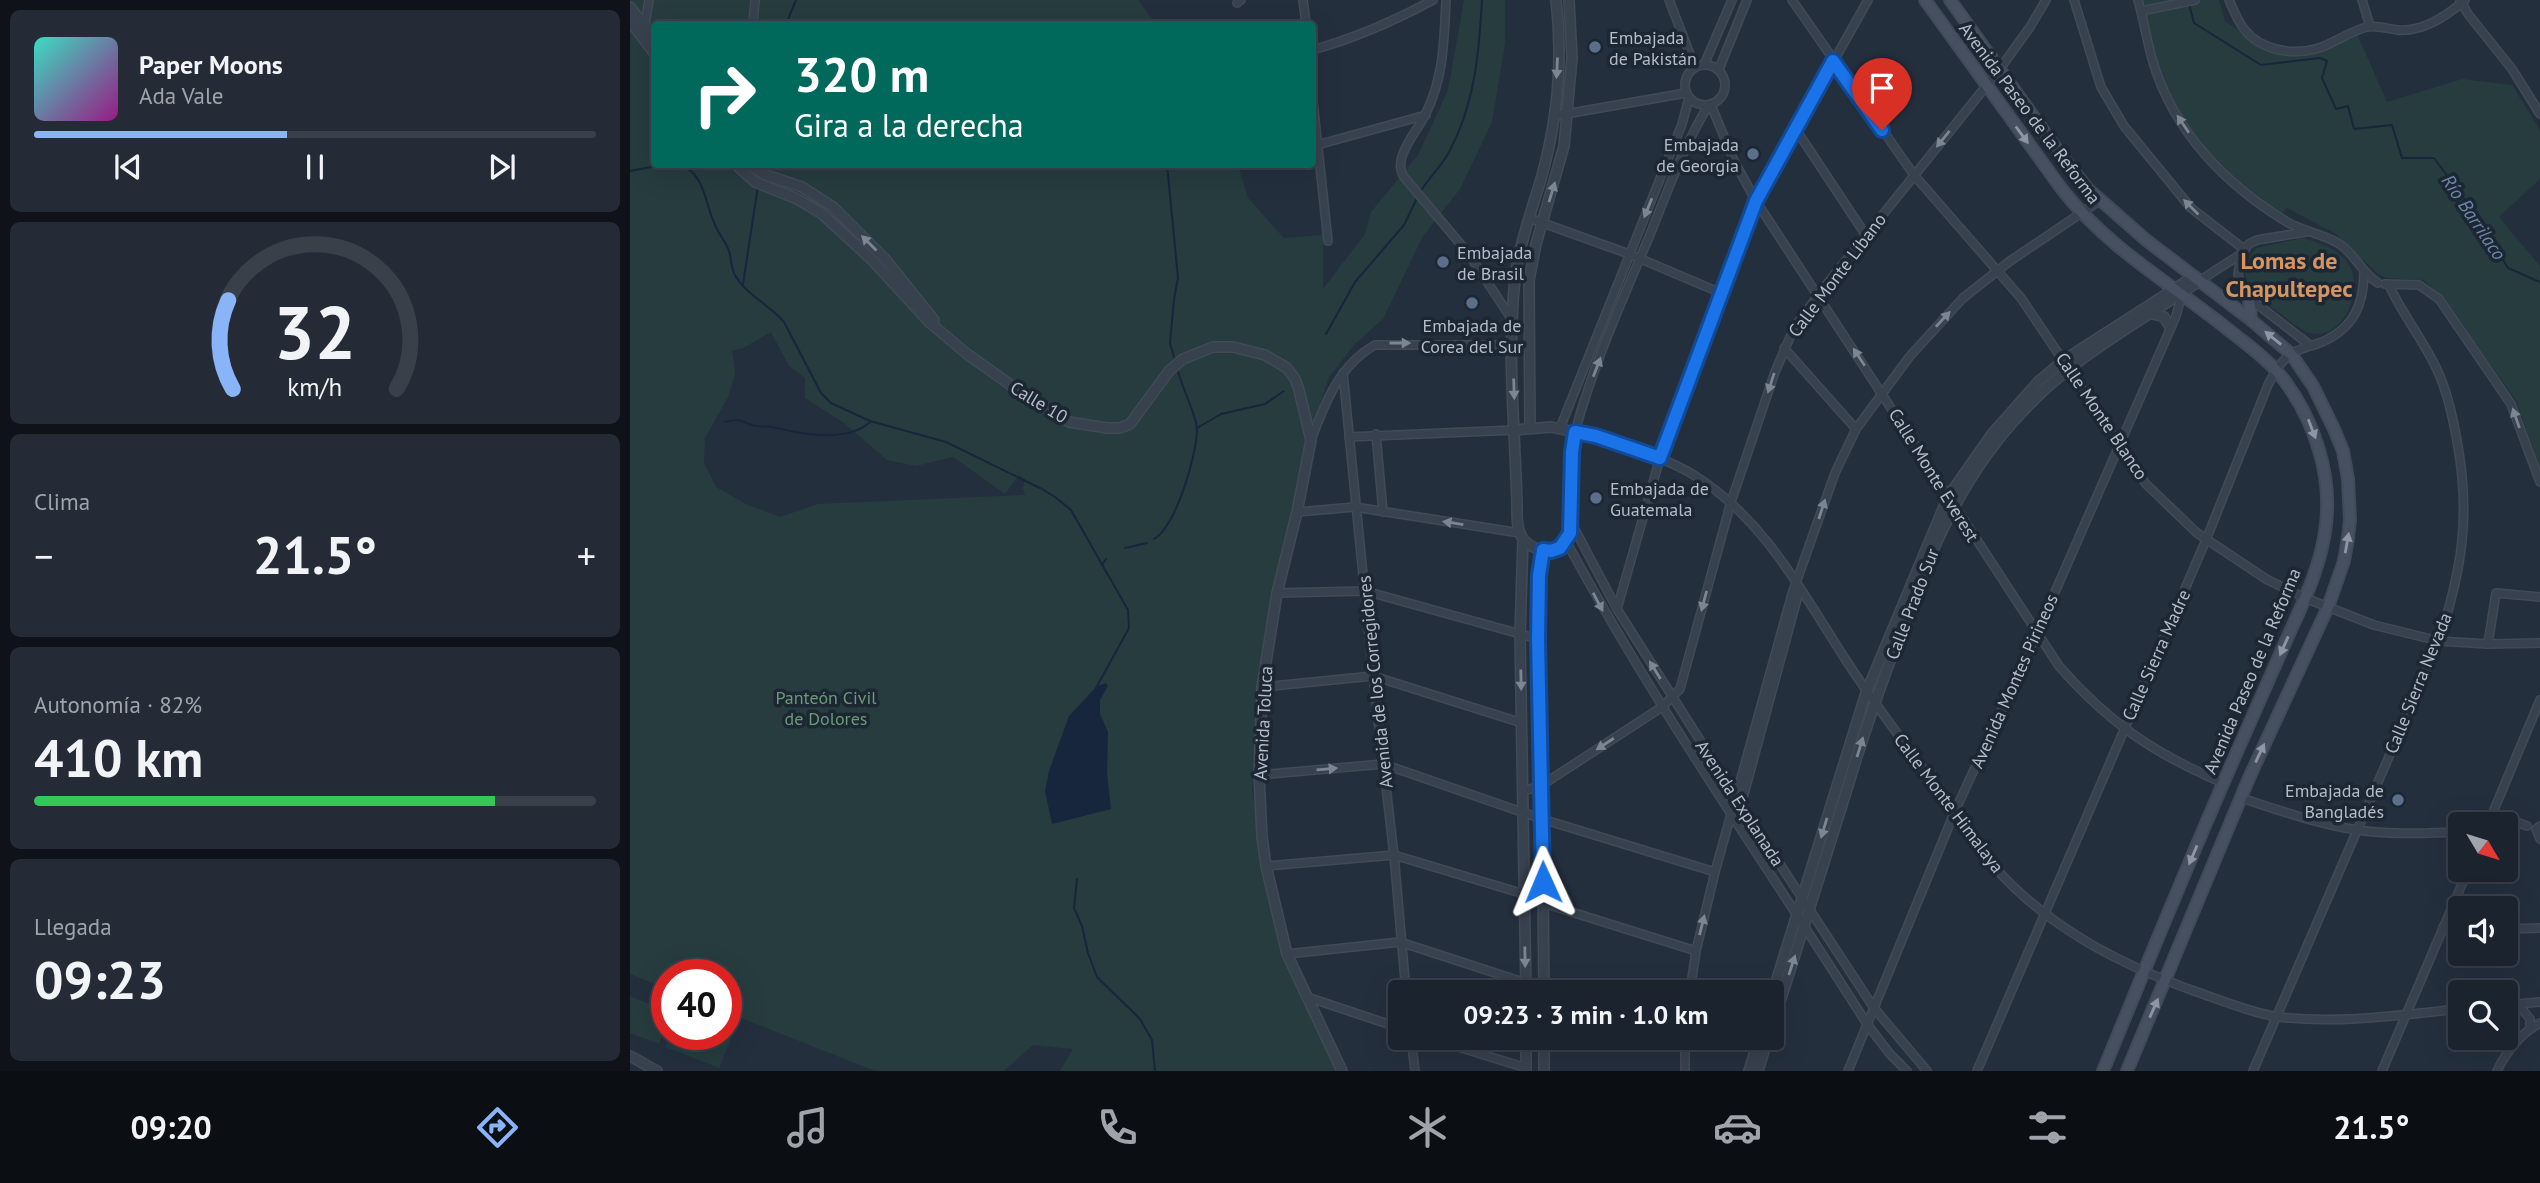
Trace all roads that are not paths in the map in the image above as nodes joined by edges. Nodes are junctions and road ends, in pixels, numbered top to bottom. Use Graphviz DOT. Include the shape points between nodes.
graph roads {
  1 [pos="649,0"];
  2 [pos="755,0"];
  3 [pos="1303,0"];
  4 [pos="1433,0"];
  5 [pos="1447,0"];
  6 [pos="1556,0"];
  7 [pos="1569,0"];
  8 [pos="1669,0"];
  9 [pos="1732,0"];
  10 [pos="1747,0"];
  11 [pos="1791,0"];
  12 [pos="1868,0"];
  13 [pos="1925,0"];
  14 [pos="1950,0"];
  15 [pos="2046,0"];
  16 [pos="2074,0"];
  17 [pos="2138,0"];
  18 [pos="2195,0"];
  19 [pos="2229,0"];
  20 [pos="2362,0"];
  21 [pos="2462,1"];
  22 [pos="630,7"];
  23 [pos="2141,11"];
  24 [pos="630,21"];
  25 [pos="753,21"];
  26 [pos="1306,21"];
  27 [pos="2370,26"];
  28 [pos="644,31"];
  29 [pos="651,35"];
  30 [pos="651,46"];
  31 [pos="1316,49"];
  32 [pos="1833,61"];
  33 [pos="1704,65"];
  34 [pos="1695,67"];
  35 [pos="1718,69"];
  36 [pos="1999,70"];
  37 [pos="1986,86"];
  38 [pos="1688,96"];
  39 [pos="1709,105"];
  40 [pos="1568,114"];
  41 [pos="2540,114"];
  42 [pos="1426,115"];
  43 [pos="1554,116"];
  44 [pos="1795,128"];
  45 [pos="1316,134"];
  46 [pos="1317,145"];
  47 [pos="740,168"];
  48 [pos="756,170"];
  49 [pos="1914,175"];
  50 [pos="1756,201"];
  51 [pos="2099,201"];
  52 [pos="2082,213"];
  53 [pos="1529,218"];
  54 [pos="1542,222"];
  55 [pos="2307,232"];
  56 [pos="1865,234"];
  57 [pos="1328,241"];
  58 [pos="2243,252"];
  59 [pos="1629,254"];
  60 [pos="1640,259"];
  61 [pos="1997,271"];
  62 [pos="2364,271"];
  63 [pos="2198,278"];
  64 [pos="2378,283"];
  65 [pos="2389,285"];
  66 [pos="2364,288"];
  67 [pos="2178,290"];
  68 [pos="1721,293"];
  69 [pos="1819,293"];
  70 [pos="2249,299"];
  71 [pos="2150,313"];
  72 [pos="2251,320"];
  73 [pos="1514,321"];
  74 [pos="2170,327"];
  75 [pos="944,333"];
  76 [pos="2311,346"];
  77 [pos="1784,348"];
  78 [pos="1513,352"];
  79 [pos="2291,354"];
  80 [pos="2064,360"];
  81 [pos="2070,369"];
  82 [pos="2276,370"];
  83 [pos="1343,373"];
  84 [pos="1882,392"];
  85 [pos="1530,428"];
  86 [pos="1560,428"];
  87 [pos="1856,429"];
  88 [pos="1515,430"];
  89 [pos="1575,432"];
  90 [pos="1376,434"];
  91 [pos="1349,437"];
  92 [pos="1311,440"];
  93 [pos="2119,446"];
  94 [pos="1660,458"];
  95 [pos="1977,459"];
  96 [pos="2540,482"];
  97 [pos="1731,502"];
  98 [pos="1950,502"];
  99 [pos="1355,507"];
  100 [pos="1297,512"];
  101 [pos="1383,512"];
  102 [pos="1571,522"];
  103 [pos="1522,536"];
  104 [pos="2206,540"];
  105 [pos="1566,541"];
  106 [pos="1543,550"];
  107 [pos="1798,586"];
  108 [pos="1365,591"];
  109 [pos="1277,593"];
  110 [pos="2540,597"];
  111 [pos="2305,598"];
  112 [pos="2328,607"];
  113 [pos="1617,609"];
  114 [pos="1899,623"];
  115 [pos="2037,633"];
  116 [pos="1520,635"];
  117 [pos="1538,639"];
  118 [pos="2439,641"];
  119 [pos="2540,643"];
  120 [pos="2488,644"];
  121 [pos="1373,676"];
  122 [pos="1262,687"];
  123 [pos="1866,693"];
  124 [pos="1672,698"];
  125 [pos="1873,703"];
  126 [pos="2539,705"];
  127 [pos="1662,707"];
  128 [pos="1522,723"];
  129 [pos="2123,730"];
  130 [pos="1382,764"];
  131 [pos="2230,768"];
  132 [pos="1259,775"];
  133 [pos="2249,778"];
  134 [pos="2223,783"];
  135 [pos="1542,785"];
  136 [pos="1524,791"];
  137 [pos="1736,796"];
  138 [pos="2241,797"];
  139 [pos="2216,800"];
  140 [pos="1741,805"];
  141 [pos="2236,809"];
  142 [pos="1955,811"];
  143 [pos="1524,812"];
  144 [pos="2493,812"];
  145 [pos="1732,818"];
  146 [pos="1542,819"];
  147 [pos="2518,823"];
  148 [pos="2527,826"];
  149 [pos="2540,826"];
  150 [pos="2356,830"];
  151 [pos="2448,832"];
  152 [pos="2540,839"];
  153 [pos="1394,855"];
  154 [pos="1266,866"];
  155 [pos="1715,872"];
  156 [pos="2463,882"];
  157 [pos="1524,894"];
  158 [pos="1803,898"];
  159 [pos="1543,903"];
  160 [pos="1810,908"];
  161 [pos="2045,912"];
  162 [pos="1797,914"];
  163 [pos="1804,925"];
  164 [pos="2443,927"];
  165 [pos="2448,927"];
  166 [pos="2540,928"];
  167 [pos="2518,929"];
  168 [pos="1400,942"];
  169 [pos="1696,951"];
  170 [pos="1287,954"];
  171 [pos="2144,972"];
  172 [pos="1405,980"];
  173 [pos="1504,980"];
  174 [pos="1526,980"];
  175 [pos="1544,980"];
  176 [pos="1692,980"];
  177 [pos="1777,980"];
  178 [pos="2166,981"];
  179 [pos="1784,989"];
  180 [pos="1307,997"];
  181 [pos="2540,1002"];
  182 [pos="2518,1004"];
  183 [pos="1874,1008"];
  184 [pos="2448,1010"];
  185 [pos="2406,1014"];
  186 [pos="2277,1017"];
  187 [pos="2540,1023"];
  188 [pos="1388,1024"];
  189 [pos="1867,1024"];
  190 [pos="2530,1028"];
  191 [pos="1412,1050"];
  192 [pos="1467,1050"];
  193 [pos="1526,1050"];
  194 [pos="1544,1050"];
  195 [pos="1685,1050"];
  196 [pos="1755,1050"];
  197 [pos="1764,1050"];
  198 [pos="630,1056"];
  199 [pos="1526,1069"];
  200 [pos="657,1071"];
  201 [pos="1342,1071"];
  202 [pos="1415,1071"];
  203 [pos="1544,1071"];
  204 [pos="1685,1071"];
  205 [pos="1748,1071"];
  206 [pos="1758,1071"];
  207 [pos="1848,1071"];
  208 [pos="1908,1071"];
  209 [pos="1927,1071"];
  210 [pos="1976,1071"];
  211 [pos="2103,1071"];
  212 [pos="2127,1071"];
  213 [pos="2253,1071"];
  214 [pos="2382,1071"];
  215 [pos="2497,1071"];
  1 -- 28 [label="street"];
  2 -- 25 [label="street"];
  3 -- 26 [label="street"];
  4 -- 31 [label="street" via="1353,39"];
  5 -- 42 [label="street" via="1441,73"];
  6 -- 43 [label="street, one-way"];
  7 -- 40 [label="street" via="1573,58"];
  8 -- 34 [label="street"];
  9 -- 33 [label="street"];
  10 -- 35 [label="street"];
  11 -- 32 [label="street, Calle Monte Blanco"];
  12 -- 32 [label="street"];
  13 -- 37 [label="main road, Avenida Paseo de la Reforma"];
  14 -- 36 [label="main road, Avenida Paseo de la Reforma"];
  15 -- 36 [label="street, Calle Monte Líbano"];
  58 -- 16 [label="street, one-way" via="2191,208 2124,126 2101,87"];
  17 -- 23 [label="street"];
  18 -- 23 [label="street"];
  19 -- 27 [label="street" via="2244,28 2261,43 2282,51 2321,47"];
  20 -- 27 [label="street"];
  21 -- 27 [label="street" via="2435,21 2411,29"];
  21 -- 41 [label="street"];
  22 -- 28 [label="street"];
  55 -- 23 [label="street, one-way" via="2244,192 2203,153 2165,93"];
  24 -- 28 [label="street"];
  28 -- 29 [label="street"];
  28 -- 30 [label="street"];
  32 -- 44 [label="street"];
  32 -- 49 [label="street, Calle Monte Blanco"];
  33 -- 34 [label="street"];
  33 -- 35 [label="street"];
  34 -- 38 [label="street" via="1687,76"];
  35 -- 39 [label="street" via="1726,86 1721,98"];
  36 -- 37 [label="street, Calle Monte Líbano"];
  36 -- 51 [label="main road, Avenida Paseo de la Reforma"];
  37 -- 49 [label="street, Calle Monte Líbano, one-way"];
  37 -- 52 [label="main road, Avenida Paseo de la Reforma, one-way"];
  38 -- 39 [label="street" via="1699,105"];
  38 -- 40 [label="street"];
  38 -- 59 [label="street, one-way" via="1682,124"];
  39 -- 50 [label="street, Calle Monte Everest"];
  39 -- 60 [label="street"];
  40 -- 43 [label="street"];
  54 -- 40 [label="street, one-way" via="1564,146"];
  42 -- 46 [label="street"];
  42 -- 73 [label="street" via="1401,158 1400,169 1489,281"];
  43 -- 53 [label="street"];
  44 -- 50 [label="street"];
  44 -- 56 [label="street"];
  45 -- 46 [label="street"];
  46 -- 57 [label="street"];
  47 -- 75 [label="street, Calle 10" via="759,184 821,213"];
  75 -- 48 [label="street, Calle 10, one-way" via="885,259 833,207 802,187"];
  49 -- 56 [label="street, Calle Monte Líbano"];
  49 -- 61 [label="street, Calle Monte Blanco"];
  50 -- 68 [label="street"];
  50 -- 69 [label="street, Calle Monte Everest"];
  51 -- 52 [label="street"];
  51 -- 63 [label="main road, Avenida Paseo de la Reforma"];
  52 -- 61 [label="street"];
  52 -- 67 [label="main road, Avenida Paseo de la Reforma"];
  53 -- 54 [label="street"];
  53 -- 73 [label="street" via="1517,267"];
  54 -- 59 [label="street"];
  54 -- 85 [label="street" via="1527,303"];
  55 -- 58 [label="street" via="2265,237"];
  55 -- 62 [label="street" via="2340,245"];
  56 -- 69 [label="street, Calle Monte Líbano"];
  58 -- 63 [label="street, Calle Prado Sur"];
  58 -- 70 [label="street" via="2239,282"];
  59 -- 60 [label="street"];
  59 -- 86 [label="street"];
  60 -- 68 [label="street"];
  89 -- 60 [label="street, one-way"];
  61 -- 80 [label="street, Calle Monte Blanco"];
  84 -- 61 [label="street, one-way" via="1963,298"];
  62 -- 64 [label="street"];
  62 -- 66 [label="street, Calle Sierra Madre"];
  63 -- 67 [label="street, Calle Prado Sur"];
  63 -- 72 [label="main road, Avenida Paseo de la Reforma"];
  64 -- 65 [label="street"];
  64 -- 66 [label="street"];
  96 -- 65 [label="street, one-way" via="2511,404 2450,313 2424,287"];
  65 -- 118 [label="street, Calle Sierra Nevada" via="2445,390 2463,476 2458,575"];
  66 -- 76 [label="street, Calle Sierra Madre" via="2353,319 2333,337"];
  67 -- 71 [label="street, Calle Prado Sur"];
  67 -- 74 [label="street, Avenida Montes Pirineos"];
  67 -- 80 [label="street, Calle Prado Sur"];
  67 -- 82 [label="main road, Avenida Paseo de la Reforma"];
  68 -- 94 [label="street"];
  69 -- 77 [label="street, Calle Monte Líbano"];
  84 -- 69 [label="street, Calle Monte Everest, one-way"];
  70 -- 72 [label="main road"];
  70 -- 76 [label="street"];
  71 -- 74 [label="street" via="2164,317"];
  71 -- 81 [label="street, Calle Prado Sur"];
  79 -- 72 [label="main road, Avenida Paseo de la Reforma, one-way"];
  73 -- 78 [label="street"];
  74 -- 93 [label="street, Avenida Montes Pirineos"];
  75 -- 92 [label="street, Calle 10" via="1059,417 1107,428 1130,424 1169,371 1196,352 1233,346 1265,355 1287,368 1295,379"];
  76 -- 79 [label="street, Calle Sierra Madre"];
  77 -- 87 [label="street"];
  77 -- 97 [label="street, Calle Monte Líbano, one-way"];
  83 -- 78 [label="street, Avenida Toluca, one-way" via="1363,351 1389,343 1498,345"];
  78 -- 88 [label="street, one-way"];
  79 -- 82 [label="street, Calle Sierra Madre"];
  112 -- 79 [label="main road, Avenida Paseo de la Reforma, one-way" via="2348,538 2348,479 2334,429"];
  80 -- 81 [label="street, Calle Monte Blanco"];
  80 -- 95 [label="street, Calle Prado Sur" via="2025,395"];
  81 -- 93 [label="street, Calle Monte Blanco"];
  81 -- 95 [label="street, Calle Prado Sur"];
  82 -- 104 [label="street, Calle Sierra Madre"];
  82 -- 111 [label="main road, Avenida Paseo de la Reforma, one-way" via="2313,431 2326,484 2326,524"];
  83 -- 91 [label="street, Avenida de los Corregidores"];
  83 -- 92 [label="street, Avenida Toluca" via="1324,404"];
  84 -- 87 [label="street"];
  84 -- 98 [label="street, Calle Monte Everest"];
  85 -- 86 [label="street"];
  85 -- 88 [label="street"];
  86 -- 89 [label="street"];
  107 -- 87 [label="street, one-way" via="1829,490"];
  88 -- 90 [label="street"];
  88 -- 103 [label="street" via="1517,522"];
  89 -- 94 [label="street, Calle Monte Himalaya"];
  89 -- 102 [label="street"];
  90 -- 91 [label="street"];
  90 -- 101 [label="street"];
  91 -- 99 [label="street, Avenida de los Corregidores"];
  92 -- 100 [label="street, Avenida Toluca"];
  93 -- 104 [label="street, Calle Monte Blanco" via="2146,484"];
  93 -- 115 [label="street, Avenida Montes Pirineos"];
  94 -- 97 [label="street, Calle Monte Himalaya" via="1691,473"];
  94 -- 113 [label="street"];
  95 -- 98 [label="street, Calle Prado Sur"];
  97 -- 107 [label="street, Calle Monte Himalaya" via="1756,527"];
  97 -- 124 [label="street, Calle Monte Líbano, one-way" via="1686,674"];
  98 -- 114 [label="street, Calle Prado Sur"];
  98 -- 115 [label="street, Calle Monte Everest"];
  99 -- 100 [label="street"];
  99 -- 101 [label="street"];
  99 -- 108 [label="street, Avenida de los Corregidores"];
  100 -- 109 [label="street, Avenida Toluca"];
  103 -- 101 [label="street, one-way"];
  102 -- 105 [label="street"];
  102 -- 113 [label="street, Avenida Explanada"];
  103 -- 106 [label="street"];
  103 -- 116 [label="street"];
  104 -- 111 [label="street, Calle Monte Blanco"];
  104 -- 129 [label="street, Calle Sierra Madre"];
  105 -- 106 [label="street" via="1560,548"];
  105 -- 127 [label="street, Avenida Explanada, one-way"];
  106 -- 117 [label="street"];
  107 -- 123 [label="street, Calle Monte Himalaya"];
  107 -- 137 [label="street"];
  107 -- 140 [label="street"];
  108 -- 109 [label="street"];
  108 -- 116 [label="street"];
  108 -- 121 [label="street, Avenida de los Corregidores"];
  109 -- 122 [label="street, Avenida Toluca"];
  110 -- 120 [label="street" via="2496,593"];
  111 -- 112 [label="street, Calle Monte Blanco"];
  111 -- 131 [label="main road, Avenida Paseo de la Reforma, one-way"];
  112 -- 118 [label="street, Calle Monte Blanco" via="2374,625"];
  133 -- 112 [label="main road, Avenida Paseo de la Reforma, one-way"];
  124 -- 113 [label="street, Avenida Explanada, one-way"];
  114 -- 123 [label="street, Calle Prado Sur"];
  114 -- 125 [label="street, Calle Prado Sur"];
  115 -- 129 [label="street, Calle Monte Everest" via="2078,688"];
  115 -- 142 [label="street, Avenida Montes Pirineos"];
  116 -- 117 [label="street"];
  116 -- 128 [label="street, one-way"];
  117 -- 135 [label="street"];
  118 -- 120 [label="street, Calle Monte Blanco"];
  118 -- 150 [label="street, Calle Sierra Nevada"];
  119 -- 120 [label="street, Calle Monte Blanco"];
  121 -- 122 [label="street"];
  121 -- 128 [label="street"];
  121 -- 130 [label="street, Avenida de los Corregidores"];
  122 -- 132 [label="street, Avenida Toluca"];
  123 -- 125 [label="street, Calle Monte Himalaya"];
  123 -- 158 [label="street, Calle Prado Sur, one-way"];
  124 -- 127 [label="street, Calle Monte Líbano"];
  124 -- 137 [label="street, Avenida Explanada"];
  125 -- 142 [label="street, Calle Monte Himalaya"];
  160 -- 125 [label="street, Calle Prado Sur, one-way"];
  126 -- 144 [label="street"];
  127 -- 135 [label="street, Calle Monte Líbano, one-way"];
  127 -- 145 [label="street, Avenida Explanada"];
  128 -- 136 [label="street"];
  129 -- 134 [label="street, Calle Monte Everest" via="2180,765"];
  129 -- 161 [label="street, Calle Sierra Madre"];
  132 -- 130 [label="street, one-way"];
  130 -- 143 [label="street"];
  130 -- 153 [label="street, Avenida de los Corregidores"];
  131 -- 133 [label="main road"];
  131 -- 134 [label="main road, Avenida Paseo de la Reforma"];
  132 -- 154 [label="street, Avenida Toluca"];
  133 -- 138 [label="main road, Avenida Paseo de la Reforma"];
  134 -- 139 [label="main road, Avenida Paseo de la Reforma"];
  135 -- 136 [label="street, Calle Monte Líbano"];
  135 -- 146 [label="street"];
  136 -- 143 [label="street"];
  137 -- 140 [label="street, Avenida Explanada"];
  137 -- 145 [label="street"];
  138 -- 141 [label="main road, Avenida Paseo de la Reforma"];
  138 -- 150 [label="street"];
  139 -- 141 [label="main road"];
  139 -- 171 [label="main road, Avenida Paseo de la Reforma, one-way"];
  140 -- 145 [label="street"];
  140 -- 158 [label="street, Avenida Explanada"];
  141 -- 178 [label="main road, Avenida Paseo de la Reforma"];
  142 -- 161 [label="street, Calle Monte Himalaya" via="1994,866"];
  142 -- 183 [label="street, Avenida Montes Pirineos"];
  143 -- 146 [label="street"];
  143 -- 157 [label="street"];
  145 -- 155 [label="street"];
  145 -- 162 [label="street, Avenida Explanada"];
  146 -- 155 [label="street"];
  146 -- 159 [label="street"];
  147 -- 148 [label="street"];
  149 -- 152 [label="street" via="2536,829"];
  150 -- 151 [label="street"];
  150 -- 186 [label="street, Calle Sierra Nevada"];
  153 -- 154 [label="street"];
  153 -- 157 [label="street"];
  153 -- 168 [label="street, Avenida de los Corregidores"];
  154 -- 170 [label="street, Avenida Toluca"];
  169 -- 155 [label="street, one-way"];
  156 -- 164 [label="street"];
  157 -- 174 [label="street, one-way"];
  158 -- 160 [label="street, Avenida Explanada"];
  158 -- 162 [label="street, Calle Prado Sur"];
  159 -- 169 [label="street"];
  159 -- 175 [label="street"];
  160 -- 163 [label="street, Calle Prado Sur"];
  160 -- 183 [label="street, Avenida Explanada"];
  161 -- 171 [label="street, Calle Monte Himalaya" via="2104,953"];
  161 -- 210 [label="street, Calle Sierra Madre"];
  162 -- 163 [label="street, Avenida Explanada"];
  162 -- 177 [label="street, Calle Prado Sur"];
  179 -- 163 [label="street, Calle Prado Sur, one-way"];
  163 -- 189 [label="street, Avenida Explanada"];
  164 -- 165 [label="street"];
  164 -- 185 [label="street"];
  166 -- 167 [label="street"];
  168 -- 170 [label="street"];
  168 -- 172 [label="street, Avenida de los Corregidores"];
  168 -- 173 [label="street"];
  169 -- 176 [label="street"];
  170 -- 180 [label="street, Avenida Toluca"];
  171 -- 178 [label="street, Calle Monte Himalaya"];
  171 -- 211 [label="main road, Avenida Paseo de la Reforma"];
  178 -- 186 [label="street, Calle Monte Himalaya"];
  212 -- 178 [label="main road, Avenida Paseo de la Reforma, one-way"];
  180 -- 188 [label="street"];
  180 -- 201 [label="street, Avenida Toluca"];
  181 -- 182 [label="street"];
  182 -- 190 [label="street" via="2530,1019"];
  183 -- 189 [label="street, Avenida Montes Pirineos"];
  183 -- 209 [label="street, Avenida Explanada"];
  184 -- 185 [label="street, Calle Monte Himalaya"];
  185 -- 186 [label="street, Calle Monte Himalaya" via="2341,1020"];
  185 -- 214 [label="street"];
  186 -- 213 [label="street, Calle Sierra Nevada"];
  187 -- 190 [label="street"];
  189 -- 207 [label="street, Avenida Montes Pirineos"];
  189 -- 208 [label="street, Avenida Explanada"];
  190 -- 215 [label="street"];
  191 -- 202 [label="street"];
  192 -- 199 [label="street"];
  193 -- 199 [label="street"];
  194 -- 203 [label="street"];
  195 -- 204 [label="street"];
  196 -- 205 [label="street"];
  197 -- 206 [label="street"];
  198 -- 200 [label="street"];
}
